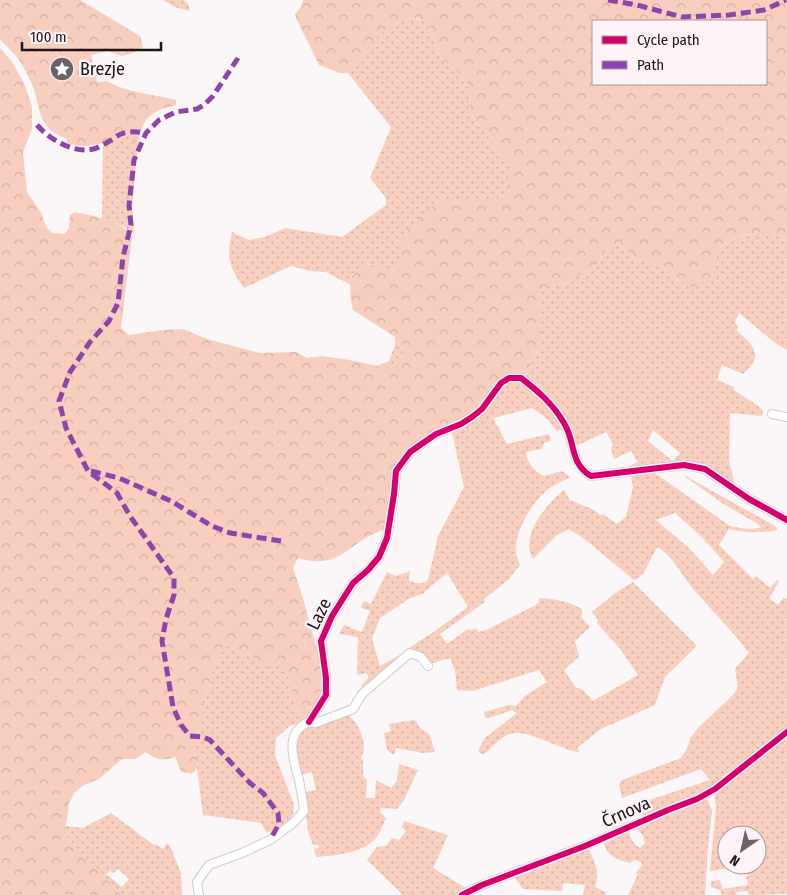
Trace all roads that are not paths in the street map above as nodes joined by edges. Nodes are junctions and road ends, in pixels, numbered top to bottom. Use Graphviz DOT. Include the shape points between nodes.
graph roads {
  1 [pos="772,414"];
  2 [pos="787,417"];
  3 [pos="787,520"];
  4 [pos="428,666"];
  5 [pos="308,722"];
  6 [pos="787,732"];
  7 [pos="199,895"];
  8 [pos="462,895"];
  1 -- 2 [label="street"];
  3 -- 5 [label="street, Laze" via="705,469 684,465 591,476 576,462 566,425 552,406 521,378 509,378 501,383 482,409 410,452 396,471 387,538 379,557 353,583 332,616 321,642 326,695"];
  4 -- 5 [label="street" via="421,657 410,653 362,694 353,709 316,723"];
  5 -- 7 [label="street, Laze" via="296,731 292,751 302,795 302,815 270,840 209,865 197,882"];
  6 -- 8 [label="street, Črnova" via="715,789 697,799"];
}
